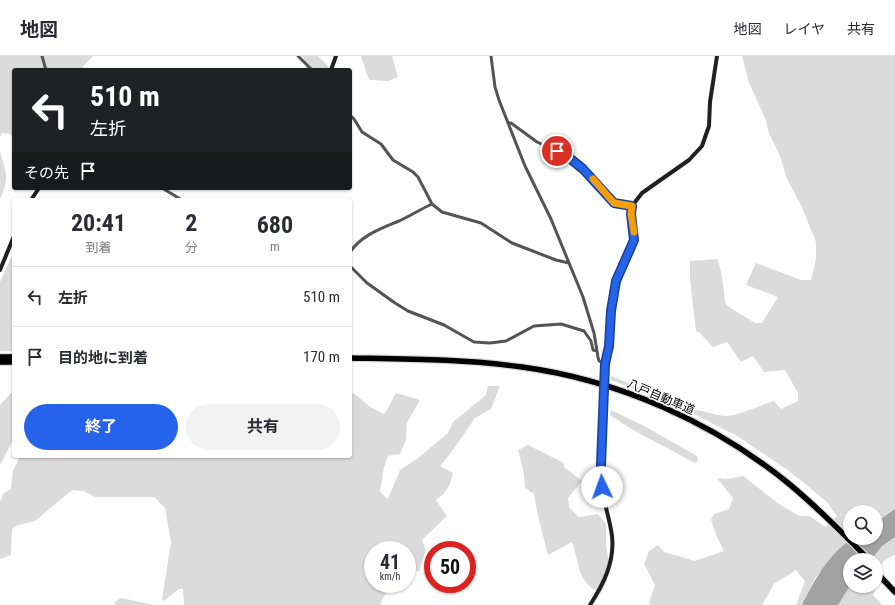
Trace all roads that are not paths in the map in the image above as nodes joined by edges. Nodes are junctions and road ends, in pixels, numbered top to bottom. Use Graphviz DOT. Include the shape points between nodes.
graph roads {
  1 [pos="42,56"];
  2 [pos="298,56"];
  3 [pos="336,56"];
  4 [pos="491,56"];
  5 [pos="717,56"];
  6 [pos="45,68"];
  7 [pos="310,68"];
  8 [pos="332,68"];
  9 [pos="352,116"];
  10 [pos="508,123"];
  11 [pos="165,190"];
  12 [pos="179,198"];
  13 [pos="432,204"];
  14 [pos="632,206"];
  15 [pos="12,241"];
  16 [pos="352,249"];
  17 [pos="569,263"];
  18 [pos="352,268"];
  19 [pos="0,270"];
  20 [pos="597,351"];
  21 [pos="0,357"];
  22 [pos="12,357"];
  23 [pos="352,358"];
  24 [pos="0,362"];
  25 [pos="12,362"];
  26 [pos="352,362"];
  27 [pos="605,364"];
  28 [pos="824,517"];
  29 [pos="858,553"];
  30 [pos="863,553"];
  31 [pos="883,574"];
  32 [pos="883,579"];
  33 [pos="895,587"];
  34 [pos="895,592"];
  35 [pos="590,605"];
  1 -- 6 [label="street"];
  2 -- 7 [label="street"];
  3 -- 8 [label="main road"];
  4 -- 10 [label="street" via="496,93"];
  5 -- 14 [label="main road" via="709,126 702,146 689,160 642,193"];
  9 -- 13 [label="street" via="362,132 381,144 393,160 418,177"];
  10 -- 14 [label="street" via="537,142 567,156 583,169 614,203"];
  10 -- 17 [label="street"];
  11 -- 12 [label="street"];
  13 -- 16 [label="street" via="375,230"];
  13 -- 17 [label="street" via="442,212 481,223 512,243"];
  14 -- 27 [label="main road" via="634,240 616,281"];
  15 -- 19 [label="main road"];
  17 -- 20 [label="street" via="589,316"];
  18 -- 20 [label="street" via="367,283 408,311 444,325 474,342 506,341 534,326 561,324 584,331 591,341 593,350"];
  20 -- 27 [label="street" via="599,361"];
  21 -- 22 [label="highway"];
  23 -- 28 [label="highway, 八戸自動車道" via="495,364 563,375 623,392 682,416 737,447 788,483"];
  24 -- 25 [label="highway"];
  26 -- 28 [label="highway, 八戸自動車道" via="494,367 562,378 622,395 680,419 736,450"];
  27 -- 35 [label="main road, bridge" via="601,476 613,545 605,580"];
  28 -- 29 [label="highway, 八戸自動車道"];
  28 -- 30 [label="highway, 八戸自動車道"];
  31 -- 33 [label="highway"];
  32 -- 34 [label="highway"];
}
